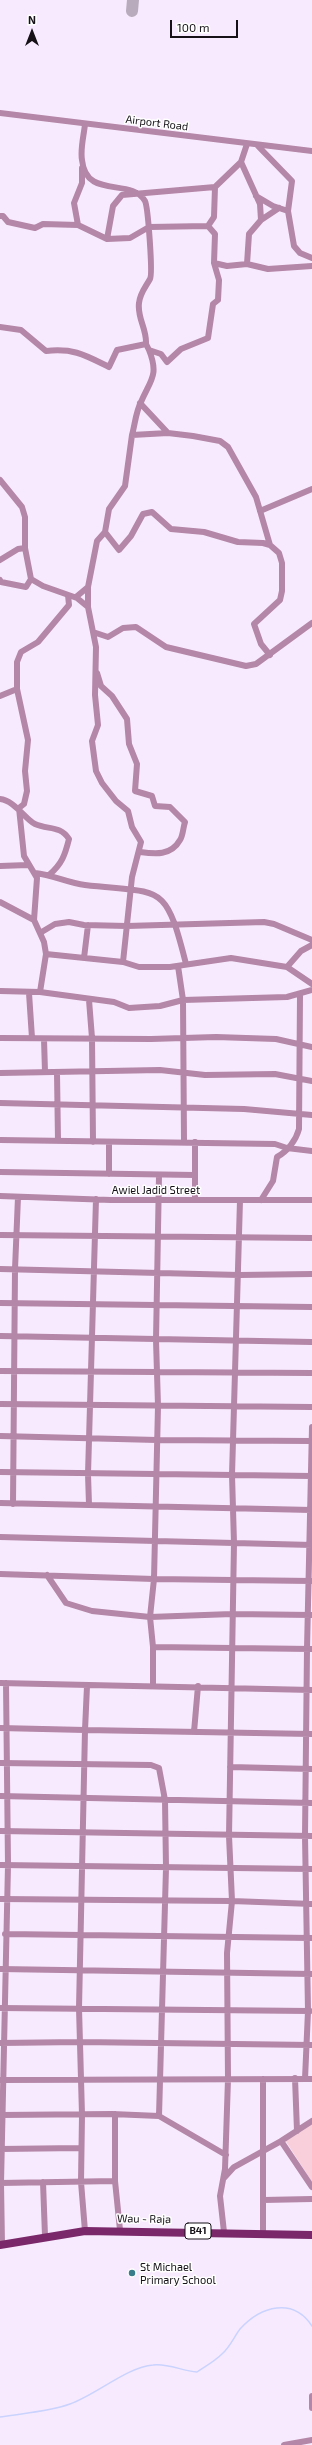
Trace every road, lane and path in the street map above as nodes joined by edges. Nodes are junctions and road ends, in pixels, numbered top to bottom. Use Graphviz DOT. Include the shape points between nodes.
graph roads {
  1 [pos="0,113"];
  2 [pos="84,124"];
  3 [pos="247,144"];
  4 [pos="256,145"];
  5 [pos="312,151"];
  6 [pos="82,160"];
  7 [pos="241,162"];
  8 [pos="215,187"];
  9 [pos="139,194"];
  10 [pos="255,195"];
  11 [pos="279,208"];
  12 [pos="288,211"];
  13 [pos="0,216"];
  14 [pos="261,220"];
  15 [pos="78,225"];
  16 [pos="208,226"];
  17 [pos="149,227"];
  18 [pos="107,239"];
  19 [pos="312,258"];
  20 [pos="214,263"];
  21 [pos="247,264"];
  22 [pos="312,266"];
  23 [pos="0,326"];
  24 [pos="148,347"];
  25 [pos="140,403"];
  26 [pos="168,433"];
  27 [pos="132,435"];
  28 [pos="0,480"];
  29 [pos="312,489"];
  30 [pos="260,511"];
  31 [pos="105,532"];
  32 [pos="270,545"];
  33 [pos="25,548"];
  34 [pos="0,560"];
  35 [pos="31,579"];
  36 [pos="0,580"];
  37 [pos="88,587"];
  38 [pos="68,594"];
  39 [pos="76,597"];
  40 [pos="88,608"];
  41 [pos="312,624"];
  42 [pos="94,632"];
  43 [pos="270,655"];
  44 [pos="95,667"];
  45 [pos="17,689"];
  46 [pos="0,696"];
  47 [pos="0,799"];
  48 [pos="19,808"];
  49 [pos="140,852"];
  50 [pos="28,865"];
  51 [pos="0,866"];
  52 [pos="35,872"];
  53 [pos="49,874"];
  54 [pos="131,888"];
  55 [pos="0,902"];
  56 [pos="34,920"];
  57 [pos="88,925"];
  58 [pos="176,925"];
  59 [pos="127,926"];
  60 [pos="40,933"];
  61 [pos="312,940"];
  62 [pos="312,945"];
  63 [pos="46,954"];
  64 [pos="84,958"];
  65 [pos="123,962"];
  66 [pos="186,964"];
  67 [pos="178,966"];
  68 [pos="287,967"];
  69 [pos="312,984"];
  70 [pos="312,990"];
  71 [pos="0,991"];
  72 [pos="40,992"];
  73 [pos="29,993"];
  74 [pos="300,995"];
  75 [pos="89,1000"];
  76 [pos="183,1000"];
  77 [pos="0,1038"];
  78 [pos="32,1038"];
  79 [pos="92,1038"];
  80 [pos="44,1039"];
  81 [pos="184,1039"];
  82 [pos="299,1045"];
  83 [pos="312,1047"];
  84 [pos="45,1072"];
  85 [pos="92,1072"];
  86 [pos="184,1072"];
  87 [pos="0,1073"];
  88 [pos="57,1073"];
  89 [pos="300,1079"];
  90 [pos="312,1081"];
  91 [pos="0,1103"];
  92 [pos="58,1105"];
  93 [pos="92,1105"];
  94 [pos="184,1108"];
  95 [pos="301,1114"];
  96 [pos="312,1115"];
  97 [pos="0,1140"];
  98 [pos="58,1141"];
  99 [pos="93,1142"];
  100 [pos="109,1142"];
  101 [pos="184,1142"];
  102 [pos="195,1142"];
  103 [pos="287,1148"];
  104 [pos="312,1151"];
  105 [pos="0,1172"];
  106 [pos="109,1174"];
  107 [pos="159,1175"];
  108 [pos="195,1175"];
  109 [pos="0,1196"];
  110 [pos="18,1196"];
  111 [pos="96,1199"];
  112 [pos="157,1199"];
  113 [pos="195,1199"];
  114 [pos="240,1200"];
  115 [pos="261,1200"];
  116 [pos="312,1200"];
  117 [pos="0,1235"];
  118 [pos="16,1236"];
  119 [pos="95,1236"];
  120 [pos="158,1238"];
  121 [pos="240,1238"];
  122 [pos="312,1238"];
  123 [pos="0,1269"];
  124 [pos="15,1269"];
  125 [pos="95,1271"];
  126 [pos="158,1273"];
  127 [pos="312,1274"];
  128 [pos="239,1275"];
  129 [pos="0,1303"];
  130 [pos="16,1304"];
  131 [pos="94,1304"];
  132 [pos="237,1306"];
  133 [pos="156,1307"];
  134 [pos="312,1308"];
  135 [pos="0,1336"];
  136 [pos="15,1336"];
  137 [pos="93,1338"];
  138 [pos="236,1339"];
  139 [pos="156,1340"];
  140 [pos="312,1342"];
  141 [pos="0,1371"];
  142 [pos="234,1371"];
  143 [pos="14,1372"];
  144 [pos="91,1372"];
  145 [pos="158,1372"];
  146 [pos="312,1373"];
  147 [pos="0,1404"];
  148 [pos="15,1404"];
  149 [pos="91,1406"];
  150 [pos="158,1406"];
  151 [pos="234,1406"];
  152 [pos="312,1407"];
  153 [pos="312,1427"];
  154 [pos="0,1436"];
  155 [pos="14,1436"];
  156 [pos="90,1438"];
  157 [pos="157,1440"];
  158 [pos="233,1441"];
  159 [pos="312,1441"];
  160 [pos="0,1472"];
  161 [pos="14,1473"];
  162 [pos="88,1474"];
  163 [pos="155,1475"];
  164 [pos="232,1475"];
  165 [pos="311,1476"];
  166 [pos="0,1504"];
  167 [pos="14,1504"];
  168 [pos="89,1505"];
  169 [pos="155,1506"];
  170 [pos="235,1510"];
  171 [pos="312,1510"];
  172 [pos="0,1537"];
  173 [pos="155,1539"];
  174 [pos="234,1543"];
  175 [pos="311,1545"];
  176 [pos="0,1574"];
  177 [pos="46,1575"];
  178 [pos="154,1579"];
  179 [pos="233,1581"];
  180 [pos="311,1581"];
  181 [pos="232,1614"];
  182 [pos="310,1615"];
  183 [pos="150,1617"];
  184 [pos="153,1647"];
  185 [pos="232,1648"];
  186 [pos="309,1649"];
  187 [pos="3,1683"];
  188 [pos="153,1685"];
  189 [pos="87,1686"];
  190 [pos="198,1686"];
  191 [pos="231,1689"];
  192 [pos="310,1690"];
  193 [pos="3,1728"];
  194 [pos="85,1730"];
  195 [pos="194,1732"];
  196 [pos="231,1734"];
  197 [pos="310,1734"];
  198 [pos="3,1763"];
  199 [pos="85,1764"];
  200 [pos="230,1767"];
  201 [pos="309,1769"];
  202 [pos="0,1796"];
  203 [pos="8,1796"];
  204 [pos="84,1797"];
  205 [pos="164,1800"];
  206 [pos="231,1800"];
  207 [pos="309,1803"];
  208 [pos="0,1831"];
  209 [pos="7,1831"];
  210 [pos="83,1831"];
  211 [pos="164,1834"];
  212 [pos="229,1836"];
  213 [pos="309,1836"];
  214 [pos="0,1865"];
  215 [pos="8,1865"];
  216 [pos="83,1866"];
  217 [pos="166,1868"];
  218 [pos="230,1869"];
  219 [pos="309,1869"];
  220 [pos="3,1899"];
  221 [pos="81,1901"];
  222 [pos="232,1901"];
  223 [pos="164,1902"];
  224 [pos="309,1904"];
  225 [pos="5,1934"];
  226 [pos="81,1935"];
  227 [pos="164,1938"];
  228 [pos="228,1938"];
  229 [pos="309,1938"];
  230 [pos="3,1969"];
  231 [pos="81,1971"];
  232 [pos="163,1973"];
  233 [pos="227,1974"];
  234 [pos="309,1974"];
  235 [pos="2,2008"];
  236 [pos="80,2008"];
  237 [pos="162,2008"];
  238 [pos="227,2009"];
  239 [pos="310,2011"];
  240 [pos="80,2042"];
  241 [pos="1,2043"];
  242 [pos="162,2043"];
  243 [pos="227,2044"];
  244 [pos="309,2044"];
  245 [pos="295,2078"];
  246 [pos="80,2079"];
  247 [pos="161,2079"];
  248 [pos="228,2079"];
  249 [pos="263,2079"];
  250 [pos="305,2079"];
  251 [pos="312,2079"];
  252 [pos="1,2080"];
  253 [pos="115,2114"];
  254 [pos="1,2115"];
  255 [pos="82,2115"];
  256 [pos="159,2116"];
  257 [pos="312,2121"];
  258 [pos="297,2131"];
  259 [pos="281,2141"];
  260 [pos="80,2148"];
  261 [pos="1,2149"];
  262 [pos="262,2152"];
  263 [pos="226,2155"];
  264 [pos="223,2178"];
  265 [pos="115,2181"];
  266 [pos="43,2182"];
  267 [pos="80,2182"];
  268 [pos="0,2183"];
  269 [pos="312,2187"];
  270 [pos="312,2199"];
  271 [pos="262,2200"];
  272 [pos="120,2230"];
  273 [pos="85,2231"];
  274 [pos="224,2232"];
  275 [pos="263,2233"];
  276 [pos="312,2235"];
  277 [pos="45,2236"];
  278 [pos="1,2245"];
  279 [pos="312,2396"];
  280 [pos="312,2408"];
  281 [pos="312,2440"];
  282 [pos="284,2445"];
  1 -- 2 [label="street, Airport Road"];
  2 -- 3 [label="street, Airport Road"];
  2 -- 6 [label="street"];
  3 -- 4 [label="street, Airport Road"];
  3 -- 7 [label="street"];
  4 -- 5 [label="street, Airport Road"];
  4 -- 12 [label="street" via="292,181"];
  6 -- 9 [label="street" via="84,172 96,183"];
  6 -- 15 [label="street" via="82,183 74,203"];
  7 -- 8 [label="street"];
  7 -- 10 [label="street"];
  8 -- 9 [label="street"];
  8 -- 16 [label="street" via="214,217"];
  9 -- 17 [label="street" via="146,202"];
  9 -- 18 [label="street" via="122,196 113,206"];
  10 -- 11 [label="street"];
  10 -- 14 [label="street" via="260,204"];
  11 -- 12 [label="street"];
  11 -- 14 [label="street"];
  12 -- 19 [label="street" via="294,246"];
  13 -- 15 [label="street" via="8,222 35,228 42,224"];
  14 -- 21 [label="street" via="249,234"];
  15 -- 18 [label="street"];
  16 -- 17 [label="street"];
  16 -- 20 [label="street" via="215,234"];
  17 -- 18 [label="street" via="130,238"];
  17 -- 24 [label="street" via="150,279 144,285 138,312 146,330"];
  20 -- 21 [label="street" via="227,266"];
  20 -- 24 [label="street" via="219,280 218,300 213,304 208,338 181,349 168,362 161,354"];
  21 -- 22 [label="street" via="268,268"];
  23 -- 24 [label="street" via="21,330 46,351 66,349 109,367 117,350"];
  24 -- 25 [label="street" via="155,364 154,377"];
  25 -- 26 [label="street"];
  25 -- 27 [label="street"];
  26 -- 27 [label="street"];
  26 -- 30 [label="street" via="210,438 228,447 256,497"];
  27 -- 31 [label="street" via="125,486 109,509"];
  28 -- 33 [label="street" via="22,506 25,517"];
  29 -- 30 [label="street"];
  30 -- 32 [label="street"];
  31 -- 32 [label="street" via="119,550 132,536 143,514 152,512 171,529 204,532 238,542"];
  31 -- 37 [label="street" via="97,541"];
  32 -- 43 [label="street" via="278,553 282,563 282,591 280,600 254,624 261,644"];
  33 -- 34 [label="street" via="13,551"];
  33 -- 35 [label="street"];
  35 -- 36 [label="street" via="26,587"];
  35 -- 38 [label="street"];
  37 -- 39 [label="street"];
  37 -- 40 [label="street"];
  38 -- 39 [label="street"];
  38 -- 45 [label="street" via="69,605 38,642 19,656 16,662"];
  39 -- 40 [label="street"];
  40 -- 42 [label="street"];
  41 -- 43 [label="street"];
  42 -- 43 [label="street" via="108,637 123,628 136,627 166,647 236,665 256,664"];
  42 -- 44 [label="street"];
  44 -- 49 [label="street" via="98,725 92,741 96,771 116,801 128,811 132,827 141,842"];
  44 -- 49 [label="street" via="101,686 112,696 127,719 129,744 137,764 135,791 152,796 155,806 170,807 185,822 180,841 168,851 159,855"];
  45 -- 46 [label="street"];
  45 -- 48 [label="street" via="28,740 25,771 27,791 24,804"];
  47 -- 48 [label="street"];
  48 -- 50 [label="street" via="24,856"];
  48 -- 53 [label="street" via="34,824 58,829 69,839 60,865"];
  49 -- 54 [label="street"];
  50 -- 51 [label="street"];
  50 -- 52 [label="street"];
  52 -- 53 [label="street"];
  52 -- 56 [label="street" via="37,880"];
  53 -- 54 [label="street" via="81,885"];
  54 -- 58 [label="street" via="154,893 162,898"];
  54 -- 59 [label="street"];
  55 -- 56 [label="street"];
  56 -- 60 [label="street"];
  57 -- 59 [label="street"];
  57 -- 60 [label="street" via="60,923"];
  57 -- 64 [label="street"];
  58 -- 59 [label="street"];
  58 -- 61 [label="street" via="264,922"];
  58 -- 66 [label="street"];
  59 -- 65 [label="street"];
  60 -- 63 [label="street"];
  62 -- 68 [label="street" via="301,951"];
  63 -- 64 [label="street"];
  63 -- 72 [label="street"];
  64 -- 65 [label="street"];
  65 -- 67 [label="street" via="139,967"];
  66 -- 67 [label="street"];
  66 -- 68 [label="street" via="231,958"];
  67 -- 76 [label="street"];
  68 -- 69 [label="street"];
  70 -- 74 [label="street"];
  71 -- 73 [label="street"];
  72 -- 73 [label="street"];
  72 -- 75 [label="street"];
  73 -- 78 [label="street"];
  74 -- 76 [label="street"];
  74 -- 82 [label="street"];
  75 -- 76 [label="street" via="114,1002 129,1008 160,1006"];
  75 -- 79 [label="street"];
  76 -- 81 [label="street"];
  77 -- 78 [label="street"];
  78 -- 80 [label="street"];
  79 -- 80 [label="street"];
  79 -- 81 [label="street"];
  79 -- 85 [label="street"];
  80 -- 84 [label="street"];
  81 -- 82 [label="street" via="276,1039"];
  81 -- 86 [label="street"];
  82 -- 83 [label="street"];
  82 -- 89 [label="street"];
  84 -- 87 [label="street"];
  84 -- 88 [label="street"];
  85 -- 86 [label="street"];
  85 -- 88 [label="street"];
  85 -- 93 [label="street"];
  86 -- 89 [label="street" via="205,1075 275,1074"];
  86 -- 94 [label="street"];
  88 -- 92 [label="street"];
  89 -- 90 [label="street"];
  89 -- 95 [label="street"];
  91 -- 92 [label="street"];
  92 -- 93 [label="street"];
  92 -- 98 [label="street"];
  93 -- 94 [label="street"];
  93 -- 99 [label="street"];
  94 -- 95 [label="street" via="252,1109"];
  94 -- 101 [label="street"];
  95 -- 96 [label="street"];
  95 -- 103 [label="street" via="296,1138"];
  97 -- 98 [label="street"];
  98 -- 99 [label="street"];
  99 -- 100 [label="street"];
  100 -- 101 [label="street"];
  100 -- 106 [label="street"];
  101 -- 102 [label="street"];
  102 -- 103 [label="street" via="275,1144"];
  102 -- 108 [label="street"];
  103 -- 104 [label="street"];
  103 -- 115 [label="street" via="278,1157 273,1181"];
  105 -- 106 [label="street"];
  106 -- 107 [label="street"];
  107 -- 108 [label="street"];
  107 -- 112 [label="street"];
  108 -- 113 [label="street"];
  109 -- 110 [label="street, Awiel Jadid Street"];
  110 -- 111 [label="street, Awiel Jadid Street"];
  110 -- 118 [label="street"];
  111 -- 112 [label="street, Awiel Jadid Street"];
  111 -- 119 [label="street"];
  112 -- 113 [label="street, Awiel Jadid Street"];
  112 -- 120 [label="street"];
  113 -- 114 [label="street, Awiel Jadid Street"];
  114 -- 115 [label="street, Awiel Jadid Street"];
  114 -- 121 [label="street"];
  115 -- 116 [label="street, Awiel Jadid Street"];
  117 -- 118 [label="street"];
  118 -- 119 [label="street"];
  118 -- 124 [label="street"];
  119 -- 120 [label="street"];
  119 -- 125 [label="street"];
  120 -- 121 [label="street"];
  120 -- 126 [label="street"];
  121 -- 122 [label="street"];
  121 -- 128 [label="street"];
  123 -- 124 [label="street"];
  124 -- 125 [label="street"];
  124 -- 130 [label="street"];
  125 -- 126 [label="street"];
  125 -- 131 [label="street"];
  126 -- 128 [label="street"];
  126 -- 133 [label="street"];
  127 -- 128 [label="street"];
  128 -- 132 [label="street"];
  129 -- 130 [label="street"];
  130 -- 131 [label="street"];
  130 -- 136 [label="street"];
  131 -- 133 [label="street"];
  131 -- 137 [label="street"];
  132 -- 133 [label="street"];
  132 -- 134 [label="street"];
  132 -- 138 [label="street"];
  133 -- 139 [label="street"];
  135 -- 136 [label="street"];
  136 -- 137 [label="street"];
  136 -- 143 [label="street"];
  137 -- 139 [label="street"];
  137 -- 144 [label="street"];
  138 -- 139 [label="street"];
  138 -- 140 [label="street"];
  138 -- 142 [label="street"];
  139 -- 145 [label="street"];
  141 -- 143 [label="street"];
  142 -- 145 [label="street"];
  142 -- 146 [label="street"];
  142 -- 151 [label="street"];
  143 -- 144 [label="street"];
  143 -- 148 [label="street"];
  144 -- 145 [label="street"];
  144 -- 149 [label="street"];
  145 -- 150 [label="street"];
  147 -- 148 [label="street"];
  148 -- 149 [label="street"];
  148 -- 155 [label="street"];
  149 -- 150 [label="street"];
  149 -- 156 [label="street"];
  150 -- 151 [label="street"];
  150 -- 157 [label="street"];
  151 -- 152 [label="street"];
  151 -- 158 [label="street"];
  153 -- 159 [label="street"];
  154 -- 155 [label="street"];
  155 -- 156 [label="street"];
  155 -- 161 [label="street"];
  156 -- 157 [label="street"];
  156 -- 162 [label="street"];
  157 -- 158 [label="street"];
  157 -- 163 [label="street"];
  158 -- 159 [label="street"];
  158 -- 164 [label="street"];
  159 -- 165 [label="street"];
  160 -- 161 [label="street"];
  161 -- 162 [label="street"];
  161 -- 167 [label="street"];
  162 -- 163 [label="street"];
  162 -- 168 [label="street"];
  163 -- 164 [label="street"];
  163 -- 169 [label="street"];
  164 -- 165 [label="street"];
  164 -- 170 [label="street"];
  165 -- 171 [label="street"];
  166 -- 167 [label="street"];
  167 -- 168 [label="street"];
  168 -- 169 [label="street"];
  169 -- 170 [label="street"];
  169 -- 173 [label="street"];
  170 -- 171 [label="street"];
  170 -- 174 [label="street"];
  171 -- 175 [label="street"];
  172 -- 173 [label="street"];
  173 -- 174 [label="street"];
  173 -- 178 [label="street"];
  174 -- 175 [label="street"];
  174 -- 179 [label="street"];
  175 -- 180 [label="street"];
  176 -- 177 [label="street"];
  177 -- 178 [label="street"];
  177 -- 183 [label="street" via="66,1603 92,1611"];
  178 -- 179 [label="street"];
  178 -- 183 [label="street"];
  179 -- 180 [label="street"];
  179 -- 181 [label="street"];
  180 -- 182 [label="street"];
  181 -- 182 [label="street"];
  181 -- 183 [label="street"];
  181 -- 185 [label="street"];
  182 -- 186 [label="street"];
  183 -- 184 [label="street"];
  184 -- 185 [label="street"];
  184 -- 188 [label="street"];
  185 -- 186 [label="street"];
  185 -- 191 [label="street"];
  186 -- 192 [label="street"];
  187 -- 189 [label="street"];
  187 -- 193 [label="street"];
  188 -- 189 [label="street"];
  188 -- 190 [label="street"];
  189 -- 194 [label="street"];
  190 -- 191 [label="street"];
  190 -- 195 [label="street"];
  191 -- 192 [label="street"];
  191 -- 196 [label="street"];
  192 -- 197 [label="street"];
  193 -- 194 [label="street"];
  193 -- 198 [label="street"];
  194 -- 195 [label="street"];
  194 -- 199 [label="street"];
  195 -- 196 [label="street"];
  196 -- 197 [label="street"];
  196 -- 200 [label="street"];
  197 -- 201 [label="street"];
  198 -- 199 [label="street"];
  198 -- 203 [label="street"];
  199 -- 204 [label="street"];
  199 -- 205 [label="street" via="156,1766 161,1775"];
  200 -- 201 [label="street"];
  200 -- 206 [label="street"];
  201 -- 207 [label="street"];
  202 -- 203 [label="street"];
  203 -- 204 [label="street"];
  203 -- 209 [label="street"];
  204 -- 205 [label="street"];
  204 -- 210 [label="street"];
  205 -- 206 [label="street"];
  205 -- 211 [label="street"];
  206 -- 207 [label="street"];
  206 -- 212 [label="street"];
  207 -- 213 [label="street"];
  208 -- 209 [label="street"];
  209 -- 210 [label="street"];
  209 -- 215 [label="street"];
  210 -- 211 [label="street"];
  210 -- 216 [label="street"];
  211 -- 212 [label="street"];
  211 -- 217 [label="street"];
  212 -- 213 [label="street"];
  212 -- 218 [label="street"];
  213 -- 219 [label="street"];
  214 -- 215 [label="street"];
  215 -- 216 [label="street"];
  215 -- 220 [label="street"];
  216 -- 217 [label="street"];
  216 -- 221 [label="street"];
  217 -- 218 [label="street"];
  217 -- 223 [label="street"];
  218 -- 219 [label="street"];
  218 -- 222 [label="street"];
  219 -- 224 [label="street"];
  220 -- 221 [label="street"];
  220 -- 225 [label="street"];
  221 -- 223 [label="street"];
  221 -- 226 [label="street"];
  222 -- 223 [label="street"];
  222 -- 224 [label="street"];
  222 -- 228 [label="street"];
  223 -- 227 [label="street"];
  224 -- 229 [label="street"];
  225 -- 226 [label="street"];
  225 -- 230 [label="street"];
  226 -- 227 [label="street"];
  226 -- 231 [label="street"];
  227 -- 228 [label="street"];
  227 -- 232 [label="street"];
  228 -- 229 [label="street"];
  228 -- 233 [label="street"];
  229 -- 234 [label="street"];
  230 -- 231 [label="street"];
  230 -- 235 [label="street"];
  231 -- 232 [label="street"];
  231 -- 236 [label="street"];
  232 -- 233 [label="street"];
  232 -- 237 [label="street"];
  233 -- 234 [label="street"];
  233 -- 238 [label="street"];
  234 -- 239 [label="street"];
  235 -- 236 [label="street"];
  235 -- 241 [label="street"];
  236 -- 237 [label="street"];
  236 -- 240 [label="street"];
  237 -- 238 [label="street"];
  237 -- 242 [label="street"];
  238 -- 239 [label="street"];
  238 -- 243 [label="street"];
  239 -- 244 [label="street"];
  240 -- 241 [label="street"];
  240 -- 242 [label="street"];
  240 -- 246 [label="street"];
  241 -- 252 [label="street"];
  242 -- 243 [label="street"];
  242 -- 247 [label="street"];
  243 -- 244 [label="street"];
  243 -- 248 [label="street"];
  244 -- 250 [label="street"];
  245 -- 249 [label="street"];
  245 -- 250 [label="street"];
  245 -- 258 [label="street"];
  246 -- 247 [label="street"];
  246 -- 252 [label="street"];
  246 -- 255 [label="street"];
  247 -- 248 [label="street"];
  247 -- 256 [label="street"];
  248 -- 249 [label="street"];
  248 -- 263 [label="street"];
  249 -- 262 [label="street"];
  250 -- 251 [label="street"];
  252 -- 254 [label="street"];
  253 -- 255 [label="street"];
  253 -- 256 [label="street"];
  253 -- 265 [label="street"];
  254 -- 255 [label="street"];
  254 -- 261 [label="street"];
  255 -- 260 [label="street"];
  256 -- 263 [label="street"];
  257 -- 258 [label="street"];
  258 -- 259 [label="street"];
  259 -- 262 [label="street"];
  259 -- 269 [label="street"];
  260 -- 261 [label="street"];
  260 -- 267 [label="street"];
  261 -- 268 [label="street"];
  262 -- 264 [label="street" via="234,2167"];
  262 -- 271 [label="street"];
  263 -- 264 [label="street"];
  264 -- 274 [label="street" via="220,2196"];
  265 -- 267 [label="street"];
  265 -- 272 [label="street"];
  266 -- 267 [label="street"];
  266 -- 268 [label="street"];
  266 -- 277 [label="street"];
  267 -- 273 [label="street"];
  268 -- 278 [label="street"];
  270 -- 271 [label="street"];
  271 -- 275 [label="street"];
  272 -- 273 [label="main road, Wau - Raja / B41"];
  272 -- 274 [label="main road, Wau - Raja / B41"];
  273 -- 277 [label="main road, Wau - Raja / B41"];
  274 -- 275 [label="main road, Wau - Raja / B41"];
  275 -- 276 [label="main road, Wau - Raja / B41"];
  277 -- 278 [label="main road, Wau - Raja / B41"];
  279 -- 280 [label="street"];
  281 -- 282 [label="street"];
}
